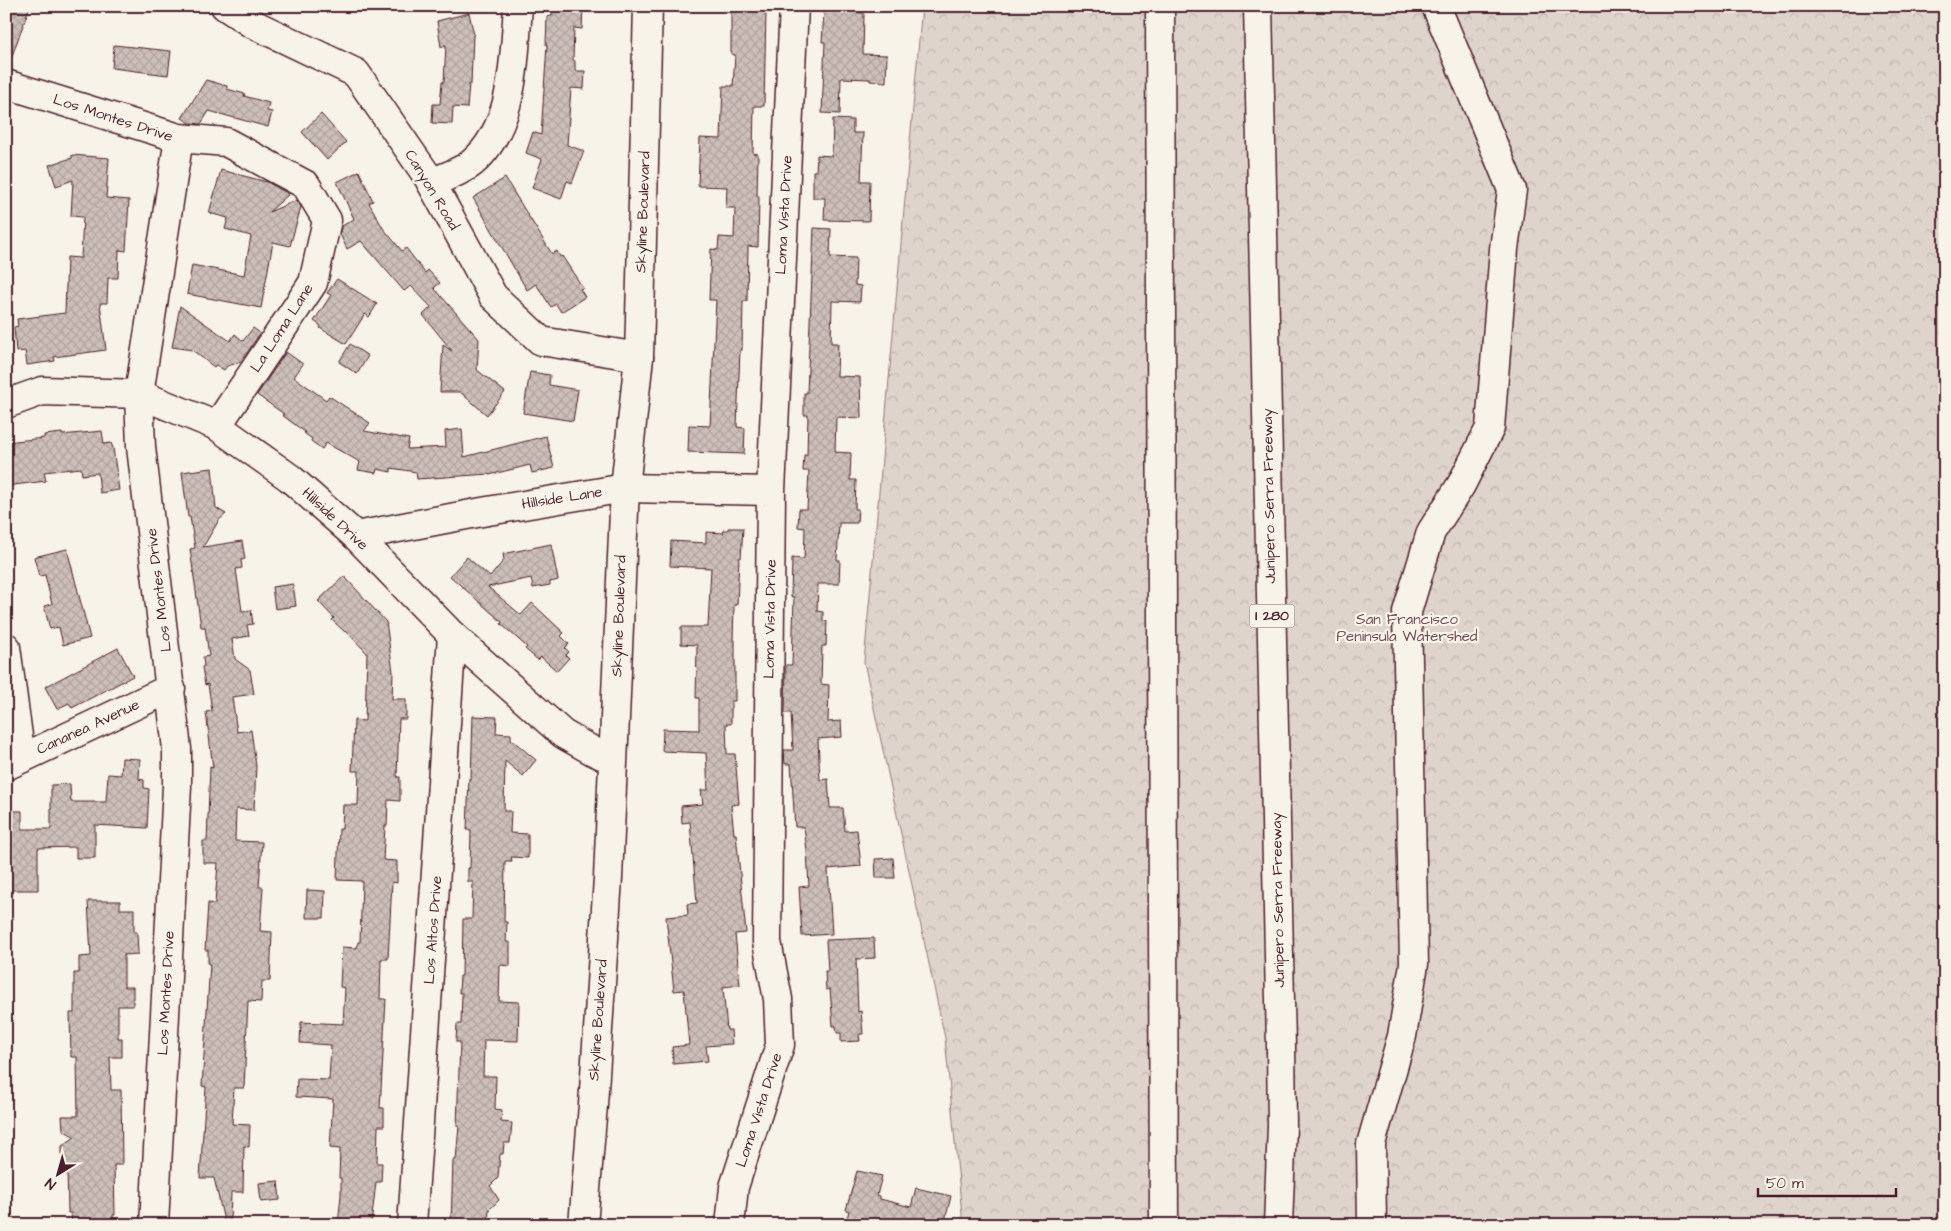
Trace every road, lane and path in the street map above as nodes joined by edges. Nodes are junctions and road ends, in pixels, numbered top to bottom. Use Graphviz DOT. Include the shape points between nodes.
graph roads {
  1 [pos="224,6"];
  2 [pos="518,6"];
  3 [pos="648,6"];
  4 [pos="794,6"];
  5 [pos="1160,6"];
  6 [pos="1258,6"];
  7 [pos="1436,6"];
  8 [pos="6,84"];
  9 [pos="179,138"];
  10 [pos="431,183"];
  11 [pos="639,356"];
  12 [pos="139,394"];
  13 [pos="6,404"];
  14 [pos="217,426"];
  15 [pos="625,488"];
  16 [pos="771,491"];
  17 [pos="356,536"];
  18 [pos="452,635"];
  19 [pos="6,647"];
  20 [pos="171,688"];
  21 [pos="614,760"];
  22 [pos="14,762"];
  23 [pos="154,1225"];
  24 [pos="412,1225"];
  25 [pos="583,1225"];
  26 [pos="730,1225"];
  27 [pos="1164,1225"];
  28 [pos="1278,1225"];
  29 [pos="1372,1225"];
  1 -- 10 [label="main road, Canyon Road" via="251,23 356,73"];
  2 -- 10 [label="main road" via="505,110 494,138 471,164"];
  3 -- 11 [label="main road, Skyline Boulevard"];
  4 -- 16 [label="main road, Loma Vista Drive"];
  5 -- 27 [label="main road"];
  6 -- 28 [label="main road, Junipero Serra Freeway / I 280" via="1281,1046"];
  7 -- 29 [label="main road" via="1512,190 1504,248 1490,428 1461,485 1431,532 1407,612 1414,964 1402,1036 1371,1144"];
  8 -- 9 [label="main road, Los Montes Drive"];
  9 -- 12 [label="main road, Los Montes Drive"];
  9 -- 14 [label="main road, La Loma Lane" via="226,142 306,185 327,220 313,283"];
  10 -- 11 [label="main road, Canyon Road" via="493,296 541,341"];
  11 -- 15 [label="main road, Skyline Boulevard"];
  12 -- 13 [label="main road, Hillside Drive" via="42,391"];
  12 -- 14 [label="main road, Hillside Drive"];
  12 -- 20 [label="main road, Los Montes Drive" via="142,447"];
  14 -- 17 [label="main road, Hillside Drive" via="290,478"];
  15 -- 16 [label="main road, Hillside Lane"];
  15 -- 17 [label="main road, Hillside Lane"];
  15 -- 21 [label="main road, Skyline Boulevard"];
  16 -- 26 [label="main road, Loma Vista Drive" via="767,942 778,1000 780,1045 734,1186"];
  17 -- 18 [label="main road, Hillside Drive"];
  18 -- 21 [label="main road, Hillside Drive" via="564,734"];
  18 -- 24 [label="main road, Los Altos Drive"];
  19 -- 22 [label="main road"];
  20 -- 22 [label="main road, Cananea Avenue"];
  20 -- 23 [label="main road, Los Montes Drive" via="177,786"];
  21 -- 25 [label="main road, Skyline Boulevard"];
}
